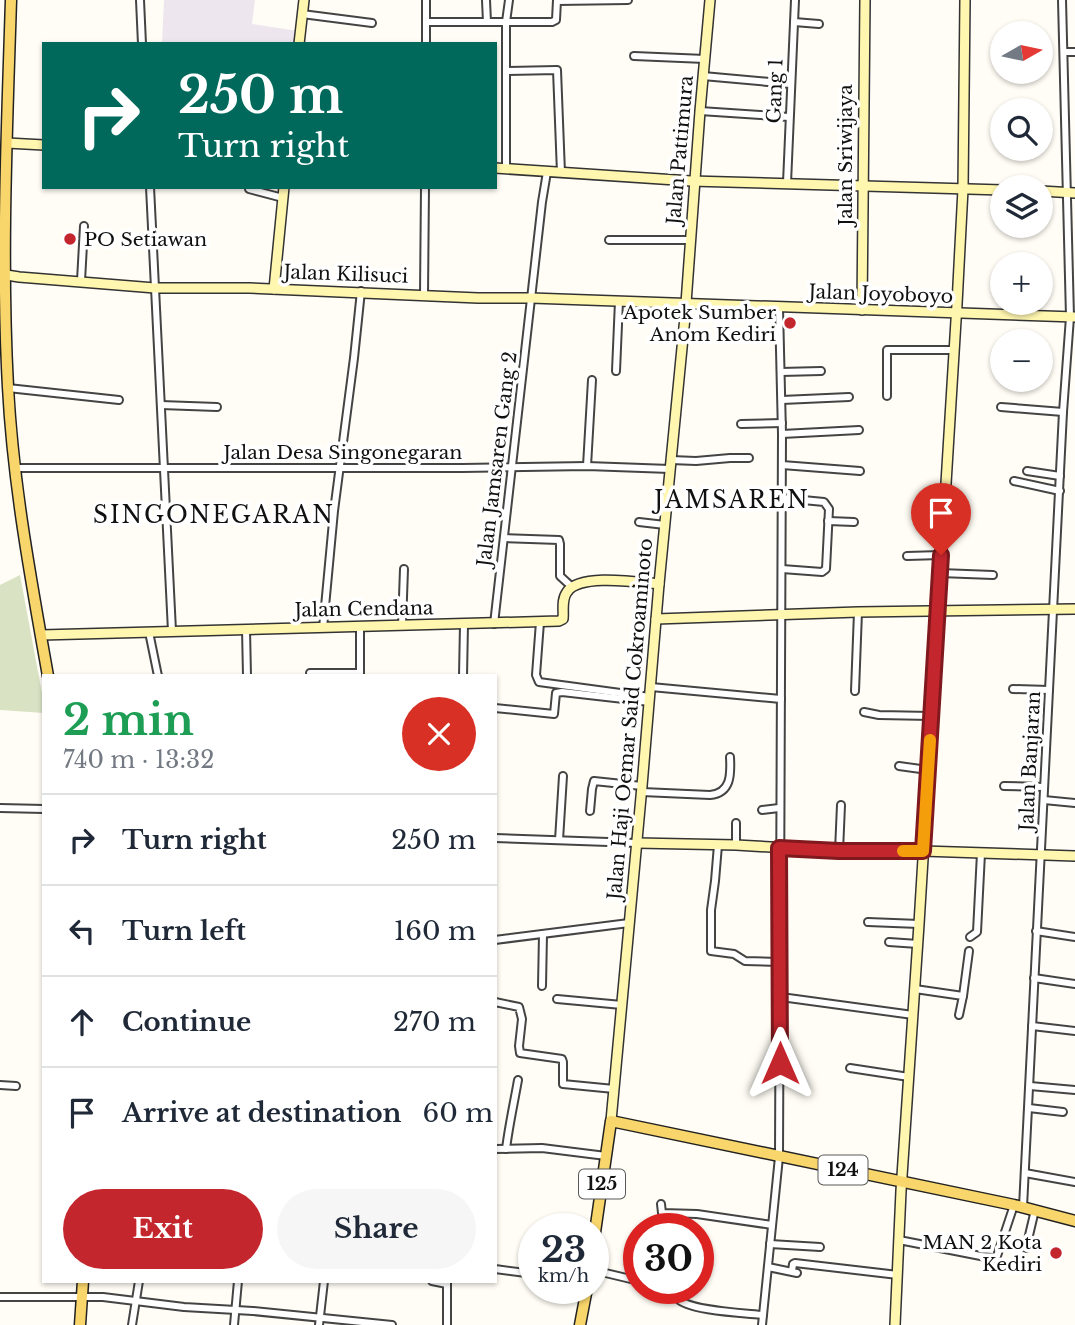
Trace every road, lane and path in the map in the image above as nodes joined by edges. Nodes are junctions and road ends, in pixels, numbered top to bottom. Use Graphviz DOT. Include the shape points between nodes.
graph roads {
  1 [pos="11,0"];
  2 [pos="140,0"];
  3 [pos="304,0"];
  4 [pos="426,0"];
  5 [pos="486,0"];
  6 [pos="509,0"];
  7 [pos="628,0"];
  8 [pos="710,0"];
  9 [pos="795,0"];
  10 [pos="865,0"];
  11 [pos="965,0"];
  12 [pos="1062,0"];
  13 [pos="557,1"];
  14 [pos="302,13"];
  15 [pos="5,19"];
  16 [pos="426,22"];
  17 [pos="487,22"];
  18 [pos="506,22"];
  19 [pos="794,22"];
  20 [pos="372,23"];
  21 [pos="819,24"];
  22 [pos="142,42"];
  23 [pos="299,42"];
  24 [pos="426,42"];
  25 [pos="1064,52"];
  26 [pos="1075,52"];
  27 [pos="634,56"];
  28 [pos="705,59"];
  29 [pos="4,69"];
  30 [pos="506,71"];
  31 [pos="703,76"];
  32 [pos="791,84"];
  33 [pos="700,111"];
  34 [pos="789,117"];
  35 [pos="1075,131"];
  36 [pos="1065,132"];
  37 [pos="6,143"];
  38 [pos="42,145"];
  39 [pos="1065,152"];
  40 [pos="1075,152"];
  41 [pos="497,168"];
  42 [pos="506,169"];
  43 [pos="548,172"];
  44 [pos="561,173"];
  45 [pos="694,181"];
  46 [pos="787,183"];
  47 [pos="863,185"];
  48 [pos="150,189"];
  49 [pos="249,189"];
  50 [pos="425,189"];
  51 [pos="963,189"];
  52 [pos="990,190"];
  53 [pos="284,192"];
  54 [pos="1053,192"];
  55 [pos="1071,193"];
  56 [pos="84,226"];
  57 [pos="609,240"];
  58 [pos="690,240"];
  59 [pos="3,274"];
  60 [pos="81,281"];
  61 [pos="156,288"];
  62 [pos="274,289"];
  63 [pos="361,291"];
  64 [pos="424,294"];
  65 [pos="531,298"];
  66 [pos="619,301"];
  67 [pos="686,303"];
  68 [pos="779,308"];
  69 [pos="862,310"];
  70 [pos="3,312"];
  71 [pos="956,314"];
  72 [pos="1073,317"];
  73 [pos="954,350"];
  74 [pos="616,371"];
  75 [pos="821,371"];
  76 [pos="781,372"];
  77 [pos="592,380"];
  78 [pos="8,388"];
  79 [pos="887,396"];
  80 [pos="849,397"];
  81 [pos="118,400"];
  82 [pos="782,400"];
  83 [pos="161,405"];
  84 [pos="217,407"];
  85 [pos="1002,407"];
  86 [pos="1063,412"];
  87 [pos="782,423"];
  88 [pos="741,424"];
  89 [pos="859,430"];
  90 [pos="782,434"];
  91 [pos="749,458"];
  92 [pos="671,464"];
  93 [pos="782,465"];
  94 [pos="587,466"];
  95 [pos="340,467"];
  96 [pos="512,467"];
  97 [pos="15,468"];
  98 [pos="164,468"];
  99 [pos="860,471"];
  100 [pos="1027,471"];
  101 [pos="1060,476"];
  102 [pos="1014,481"];
  103 [pos="1060,491"];
  104 [pos="782,498"];
  105 [pos="828,521"];
  106 [pos="639,522"];
  107 [pos="854,522"];
  108 [pos="665,525"];
  109 [pos="504,538"];
  110 [pos="941,555"];
  111 [pos="907,556"];
  112 [pos="404,569"];
  113 [pos="782,569"];
  114 [pos="940,573"];
  115 [pos="993,575"];
  116 [pos="659,583"];
  117 [pos="572,587"];
  118 [pos="1053,610"];
  119 [pos="1075,610"];
  120 [pos="858,612"];
  121 [pos="937,612"];
  122 [pos="782,615"];
  123 [pos="656,619"];
  124 [pos="540,622"];
  125 [pos="464,624"];
  126 [pos="494,624"];
  127 [pos="402,625"];
  128 [pos="360,626"];
  129 [pos="323,628"];
  130 [pos="246,629"];
  131 [pos="172,631"];
  132 [pos="149,632"];
  133 [pos="41,635"];
  134 [pos="310,673"];
  135 [pos="48,674"];
  136 [pos="158,674"];
  137 [pos="247,674"];
  138 [pos="360,674"];
  139 [pos="463,674"];
  140 [pos="1013,689"];
  141 [pos="1049,690"];
  142 [pos="855,691"];
  143 [pos="650,695"];
  144 [pos="781,699"];
  145 [pos="497,708"];
  146 [pos="864,712"];
  147 [pos="931,716"];
  148 [pos="730,757"];
  149 [pos="899,766"];
  150 [pos="928,770"];
  151 [pos="562,776"];
  152 [pos="1003,786"];
  153 [pos="1044,787"];
  154 [pos="642,789"];
  155 [pos="1044,800"];
  156 [pos="1075,803"];
  157 [pos="841,805"];
  158 [pos="0,808"];
  159 [pos="779,808"];
  160 [pos="42,809"];
  161 [pos="762,810"];
  162 [pos="590,811"];
  163 [pos="736,823"];
  164 [pos="497,838"];
  165 [pos="559,840"];
  166 [pos="637,843"];
  167 [pos="718,845"];
  168 [pos="736,845"];
  169 [pos="779,848"];
  170 [pos="839,851"];
  171 [pos="923,851"];
  172 [pos="981,853"];
  173 [pos="1041,855"];
  174 [pos="1075,856"];
  175 [pos="868,922"];
  176 [pos="629,923"];
  177 [pos="919,924"];
  178 [pos="1036,931"];
  179 [pos="543,934"];
  180 [pos="971,937"];
  181 [pos="1075,937"];
  182 [pos="497,940"];
  183 [pos="889,942"];
  184 [pos="918,944"];
  185 [pos="969,951"];
  186 [pos="780,962"];
  187 [pos="1034,978"];
  188 [pos="1075,984"];
  189 [pos="542,986"];
  190 [pos="915,989"];
  191 [pos="962,996"];
  192 [pos="781,997"];
  193 [pos="557,999"];
  194 [pos="497,1002"];
  195 [pos="622,1005"];
  196 [pos="914,1014"];
  197 [pos="959,1015"];
  198 [pos="1032,1026"];
  199 [pos="1075,1031"];
  200 [pos="850,1068"];
  201 [pos="909,1077"];
  202 [pos="518,1080"];
  203 [pos="0,1085"];
  204 [pos="16,1086"];
  205 [pos="1030,1086"];
  206 [pos="1075,1090"];
  207 [pos="614,1093"];
  208 [pos="1029,1108"];
  209 [pos="1063,1112"];
  210 [pos="611,1121"];
  211 [pos="497,1149"];
  212 [pos="506,1149"];
  213 [pos="606,1156"];
  214 [pos="779,1157"];
  215 [pos="1025,1173"];
  216 [pos="902,1181"];
  217 [pos="1075,1182"];
  218 [pos="662,1204"];
  219 [pos="1018,1206"];
  220 [pos="1035,1210"];
  221 [pos="598,1213"];
  222 [pos="1075,1221"];
  223 [pos="772,1225"];
  224 [pos="899,1240"];
  225 [pos="770,1244"];
  226 [pos="820,1247"];
  227 [pos="1026,1248"];
  228 [pos="768,1267"];
  229 [pos="497,1269"];
  230 [pos="518,1272"];
  231 [pos="898,1275"];
  232 [pos="83,1283"];
  233 [pos="139,1283"];
  234 [pos="238,1283"];
  235 [pos="324,1283"];
  236 [pos="447,1283"];
  237 [pos="0,1297"];
  238 [pos="82,1297"];
  239 [pos="136,1300"];
  240 [pos="584,1304"];
  241 [pos="689,1304"];
  242 [pos="235,1310"];
  243 [pos="763,1315"];
  244 [pos="319,1321"];
  245 [pos="357,1324"];
  246 [pos="80,1325"];
  247 [pos="132,1325"];
  248 [pos="234,1325"];
  249 [pos="392,1325"];
  250 [pos="447,1325"];
  251 [pos="580,1325"];
  252 [pos="762,1325"];
  253 [pos="895,1325"];
  1 -- 15 [label="main road"];
  2 -- 22 [label="street"];
  3 -- 14 [label="street"];
  4 -- 16 [label="street"];
  5 -- 17 [label="street"];
  6 -- 18 [label="street"];
  7 -- 13 [label="street"];
  8 -- 28 [label="street, Jalan Pattimura"];
  9 -- 19 [label="street, Gang 1"];
  10 -- 47 [label="street, Jalan Sriwijaya"];
  11 -- 51 [label="street"];
  12 -- 25 [label="street, Jalan Banjaran"];
  13 -- 18 [label="street" via="552,22"];
  14 -- 20 [label="street"];
  14 -- 23 [label="street"];
  15 -- 29 [label="main road"];
  16 -- 17 [label="street"];
  16 -- 24 [label="street"];
  17 -- 18 [label="street"];
  18 -- 30 [label="street"];
  19 -- 21 [label="street"];
  19 -- 32 [label="street, Gang 1"];
  25 -- 26 [label="street"];
  25 -- 36 [label="street, Jalan Banjaran"];
  27 -- 28 [label="street"];
  28 -- 31 [label="street, Jalan Pattimura"];
  29 -- 37 [label="main road"];
  30 -- 42 [label="street"];
  30 -- 44 [label="street" via="558,70"];
  31 -- 32 [label="street"];
  31 -- 33 [label="street, Jalan Pattimura"];
  32 -- 34 [label="street, Gang 1"];
  33 -- 34 [label="street"];
  33 -- 45 [label="street, Jalan Pattimura"];
  34 -- 46 [label="street, Gang 1"];
  35 -- 36 [label="street"];
  36 -- 39 [label="street, Jalan Banjaran"];
  37 -- 38 [label="street"];
  37 -- 59 [label="main road"];
  39 -- 40 [label="street"];
  39 -- 55 [label="street, Jalan Banjaran"];
  41 -- 42 [label="street"];
  42 -- 43 [label="street"];
  43 -- 44 [label="street"];
  43 -- 65 [label="street, Jalan Jamsaren Gang 2"];
  44 -- 45 [label="street"];
  45 -- 46 [label="street"];
  45 -- 58 [label="street, Jalan Pattimura"];
  46 -- 47 [label="street"];
  47 -- 51 [label="street"];
  47 -- 69 [label="street, Jalan Sriwijaya"];
  48 -- 61 [label="street"];
  49 -- 53 [label="street"];
  50 -- 64 [label="street"];
  51 -- 52 [label="street"];
  51 -- 71 [label="street"];
  53 -- 62 [label="street"];
  54 -- 55 [label="street"];
  55 -- 72 [label="street, Jalan Banjaran"];
  56 -- 60 [label="street"];
  57 -- 58 [label="street"];
  58 -- 67 [label="street, Jalan Pattimura"];
  59 -- 60 [label="street, Jalan Kilisuci"];
  59 -- 70 [label="main road"];
  60 -- 61 [label="street, Jalan Kilisuci"];
  61 -- 62 [label="street, Jalan Kilisuci"];
  61 -- 83 [label="street"];
  62 -- 63 [label="street, Jalan Kilisuci"];
  63 -- 64 [label="street, Jalan Kilisuci"];
  63 -- 95 [label="street"];
  64 -- 65 [label="street, Jalan Kilisuci"];
  65 -- 66 [label="street, Jalan Kilisuci"];
  65 -- 96 [label="street, Jalan Jamsaren Gang 2"];
  66 -- 67 [label="street, Jalan Kilisuci"];
  66 -- 74 [label="street"];
  67 -- 68 [label="street, Jalan Joyoboyo"];
  67 -- 92 [label="street, Jalan Haji Oemar Said Cokroaminoto"];
  68 -- 69 [label="street, Jalan Joyoboyo"];
  68 -- 76 [label="street"];
  69 -- 71 [label="street, Jalan Joyoboyo"];
  70 -- 78 [label="main road"];
  71 -- 72 [label="street, Jalan Joyoboyo"];
  71 -- 73 [label="street"];
  72 -- 86 [label="street, Jalan Banjaran"];
  73 -- 79 [label="street" via="887,350"];
  73 -- 110 [label="street"];
  75 -- 76 [label="street"];
  76 -- 82 [label="street"];
  77 -- 94 [label="street"];
  78 -- 81 [label="street"];
  78 -- 97 [label="main road"];
  80 -- 82 [label="street"];
  82 -- 87 [label="street"];
  83 -- 84 [label="street"];
  83 -- 98 [label="street"];
  85 -- 86 [label="street"];
  86 -- 101 [label="street, Jalan Banjaran"];
  87 -- 88 [label="street"];
  87 -- 90 [label="street"];
  89 -- 90 [label="street"];
  90 -- 93 [label="street"];
  91 -- 92 [label="street, Jalan Desa Singonegaran"];
  92 -- 94 [label="street, Jalan Desa Singonegaran"];
  92 -- 108 [label="street, Jalan Haji Oemar Said Cokroaminoto"];
  93 -- 99 [label="street"];
  93 -- 104 [label="street"];
  94 -- 96 [label="street, Jalan Desa Singonegaran"];
  95 -- 96 [label="street, Jalan Desa Singonegaran"];
  95 -- 98 [label="street, Jalan Desa Singonegaran"];
  95 -- 129 [label="street"];
  96 -- 109 [label="street, Jalan Jamsaren Gang 2"];
  97 -- 98 [label="street, Jalan Desa Singonegaran"];
  97 -- 133 [label="main road"];
  98 -- 131 [label="street"];
  100 -- 101 [label="street"];
  101 -- 103 [label="street, Jalan Banjaran"];
  102 -- 103 [label="street"];
  103 -- 118 [label="street, Jalan Banjaran"];
  104 -- 105 [label="street" via="824,502"];
  104 -- 113 [label="street"];
  105 -- 107 [label="street"];
  105 -- 113 [label="street" via="825,571"];
  106 -- 108 [label="street"];
  108 -- 116 [label="street, Jalan Haji Oemar Said Cokroaminoto"];
  109 -- 117 [label="street" via="559,540 560,576"];
  109 -- 126 [label="street, Jalan Jamsaren Gang 2"];
  110 -- 111 [label="street"];
  110 -- 114 [label="street"];
  112 -- 127 [label="street"];
  113 -- 122 [label="street"];
  114 -- 115 [label="street"];
  114 -- 121 [label="street"];
  116 -- 117 [label="street" via="591,580"];
  116 -- 123 [label="street, Jalan Haji Oemar Said Cokroaminoto"];
  117 -- 124 [label="street, Jalan Cendana" via="564,597 563,619"];
  118 -- 119 [label="street"];
  118 -- 121 [label="street"];
  118 -- 141 [label="street, Jalan Banjaran"];
  120 -- 121 [label="street"];
  120 -- 122 [label="street"];
  120 -- 142 [label="street"];
  121 -- 147 [label="street"];
  122 -- 123 [label="street"];
  122 -- 144 [label="street"];
  123 -- 143 [label="street, Jalan Haji Oemar Said Cokroaminoto"];
  124 -- 126 [label="street, Jalan Cendana"];
  124 -- 143 [label="street" via="539,682"];
  125 -- 126 [label="street, Jalan Cendana"];
  125 -- 127 [label="street, Jalan Cendana"];
  125 -- 139 [label="street"];
  127 -- 128 [label="street, Jalan Cendana"];
  128 -- 129 [label="street, Jalan Cendana"];
  128 -- 138 [label="street"];
  129 -- 130 [label="street, Jalan Cendana"];
  130 -- 131 [label="street, Jalan Cendana"];
  130 -- 137 [label="street"];
  131 -- 132 [label="street, Jalan Cendana"];
  132 -- 133 [label="street, Jalan Cendana"];
  132 -- 136 [label="street"];
  133 -- 135 [label="main road"];
  134 -- 138 [label="street"];
  140 -- 141 [label="street"];
  141 -- 153 [label="street, Jalan Banjaran"];
  143 -- 144 [label="street"];
  143 -- 145 [label="street" via="562,692 556,694 554,714"];
  143 -- 154 [label="street, Jalan Haji Oemar Said Cokroaminoto"];
  144 -- 159 [label="street"];
  146 -- 147 [label="street"];
  147 -- 150 [label="street"];
  148 -- 154 [label="street" via="729,778 719,794"];
  149 -- 150 [label="street"];
  150 -- 171 [label="street"];
  151 -- 165 [label="street"];
  152 -- 153 [label="street"];
  153 -- 155 [label="street, Jalan Banjaran"];
  154 -- 162 [label="street" via="594,782"];
  154 -- 166 [label="street, Jalan Haji Oemar Said Cokroaminoto"];
  155 -- 156 [label="street"];
  155 -- 173 [label="street, Jalan Banjaran"];
  157 -- 170 [label="street"];
  158 -- 160 [label="street"];
  159 -- 161 [label="street"];
  159 -- 169 [label="street"];
  163 -- 168 [label="street"];
  164 -- 165 [label="street"];
  165 -- 166 [label="street"];
  166 -- 167 [label="street"];
  166 -- 176 [label="street, Jalan Haji Oemar Said Cokroaminoto"];
  167 -- 168 [label="street"];
  167 -- 186 [label="street" via="710,910 711,951 734,954 745,961"];
  168 -- 169 [label="street"];
  169 -- 170 [label="street"];
  169 -- 186 [label="street"];
  170 -- 171 [label="street"];
  171 -- 172 [label="street"];
  171 -- 177 [label="street"];
  172 -- 173 [label="street"];
  172 -- 180 [label="street" via="977,932"];
  173 -- 174 [label="street"];
  173 -- 178 [label="street, Jalan Banjaran"];
  175 -- 177 [label="street"];
  176 -- 179 [label="street"];
  176 -- 195 [label="street, Jalan Haji Oemar Said Cokroaminoto"];
  177 -- 184 [label="street"];
  178 -- 181 [label="street"];
  178 -- 187 [label="street, Jalan Banjaran"];
  179 -- 182 [label="street"];
  179 -- 189 [label="street"];
  183 -- 184 [label="street"];
  184 -- 190 [label="street"];
  185 -- 191 [label="street"];
  186 -- 192 [label="street"];
  187 -- 188 [label="street"];
  187 -- 198 [label="street, Jalan Banjaran"];
  190 -- 191 [label="street"];
  190 -- 196 [label="street"];
  191 -- 197 [label="street"];
  192 -- 196 [label="street"];
  192 -- 214 [label="street"];
  193 -- 195 [label="street"];
  194 -- 207 [label="street" via="519,1007 520,1053 562,1059 563,1084"];
  195 -- 207 [label="street, Jalan Haji Oemar Said Cokroaminoto"];
  196 -- 201 [label="street"];
  198 -- 199 [label="street"];
  198 -- 205 [label="street, Jalan Banjaran"];
  200 -- 201 [label="street"];
  201 -- 216 [label="street"];
  202 -- 212 [label="street"];
  203 -- 204 [label="street"];
  205 -- 206 [label="street"];
  205 -- 208 [label="street, Jalan Banjaran"];
  207 -- 210 [label="street, Jalan Haji Oemar Said Cokroaminoto"];
  208 -- 209 [label="street"];
  208 -- 215 [label="street, Jalan Banjaran"];
  210 -- 213 [label="main road, 125"];
  210 -- 214 [label="main road, 124"];
  211 -- 212 [label="street"];
  212 -- 213 [label="street" via="542,1148"];
  213 -- 221 [label="main road, 125"];
  214 -- 216 [label="main road, 124"];
  214 -- 223 [label="street"];
  215 -- 217 [label="street"];
  215 -- 219 [label="street, Jalan Banjaran"];
  216 -- 219 [label="main road, 124"];
  216 -- 224 [label="street"];
  218 -- 223 [label="street" via="662,1213"];
  219 -- 220 [label="main road, 124"];
  219 -- 224 [label="street, Jalan Banjaran" via="996,1259"];
  220 -- 222 [label="main road, 124"];
  220 -- 227 [label="street"];
  223 -- 225 [label="street"];
  224 -- 231 [label="street"];
  225 -- 226 [label="street"];
  225 -- 228 [label="street"];
  228 -- 231 [label="street" via="795,1272 795,1263"];
  228 -- 243 [label="street"];
  229 -- 230 [label="street"];
  231 -- 253 [label="street"];
  232 -- 238 [label="main road"];
  233 -- 239 [label="street"];
  234 -- 242 [label="street"];
  235 -- 244 [label="street"];
  236 -- 250 [label="street"];
  237 -- 238 [label="street"];
  238 -- 239 [label="street"];
  238 -- 246 [label="main road"];
  239 -- 242 [label="street"];
  239 -- 247 [label="street"];
  240 -- 251 [label="main road"];
  241 -- 243 [label="street"];
  242 -- 244 [label="street"];
  242 -- 248 [label="street"];
  243 -- 252 [label="street"];
  244 -- 245 [label="street"];
  245 -- 249 [label="street"];
}
